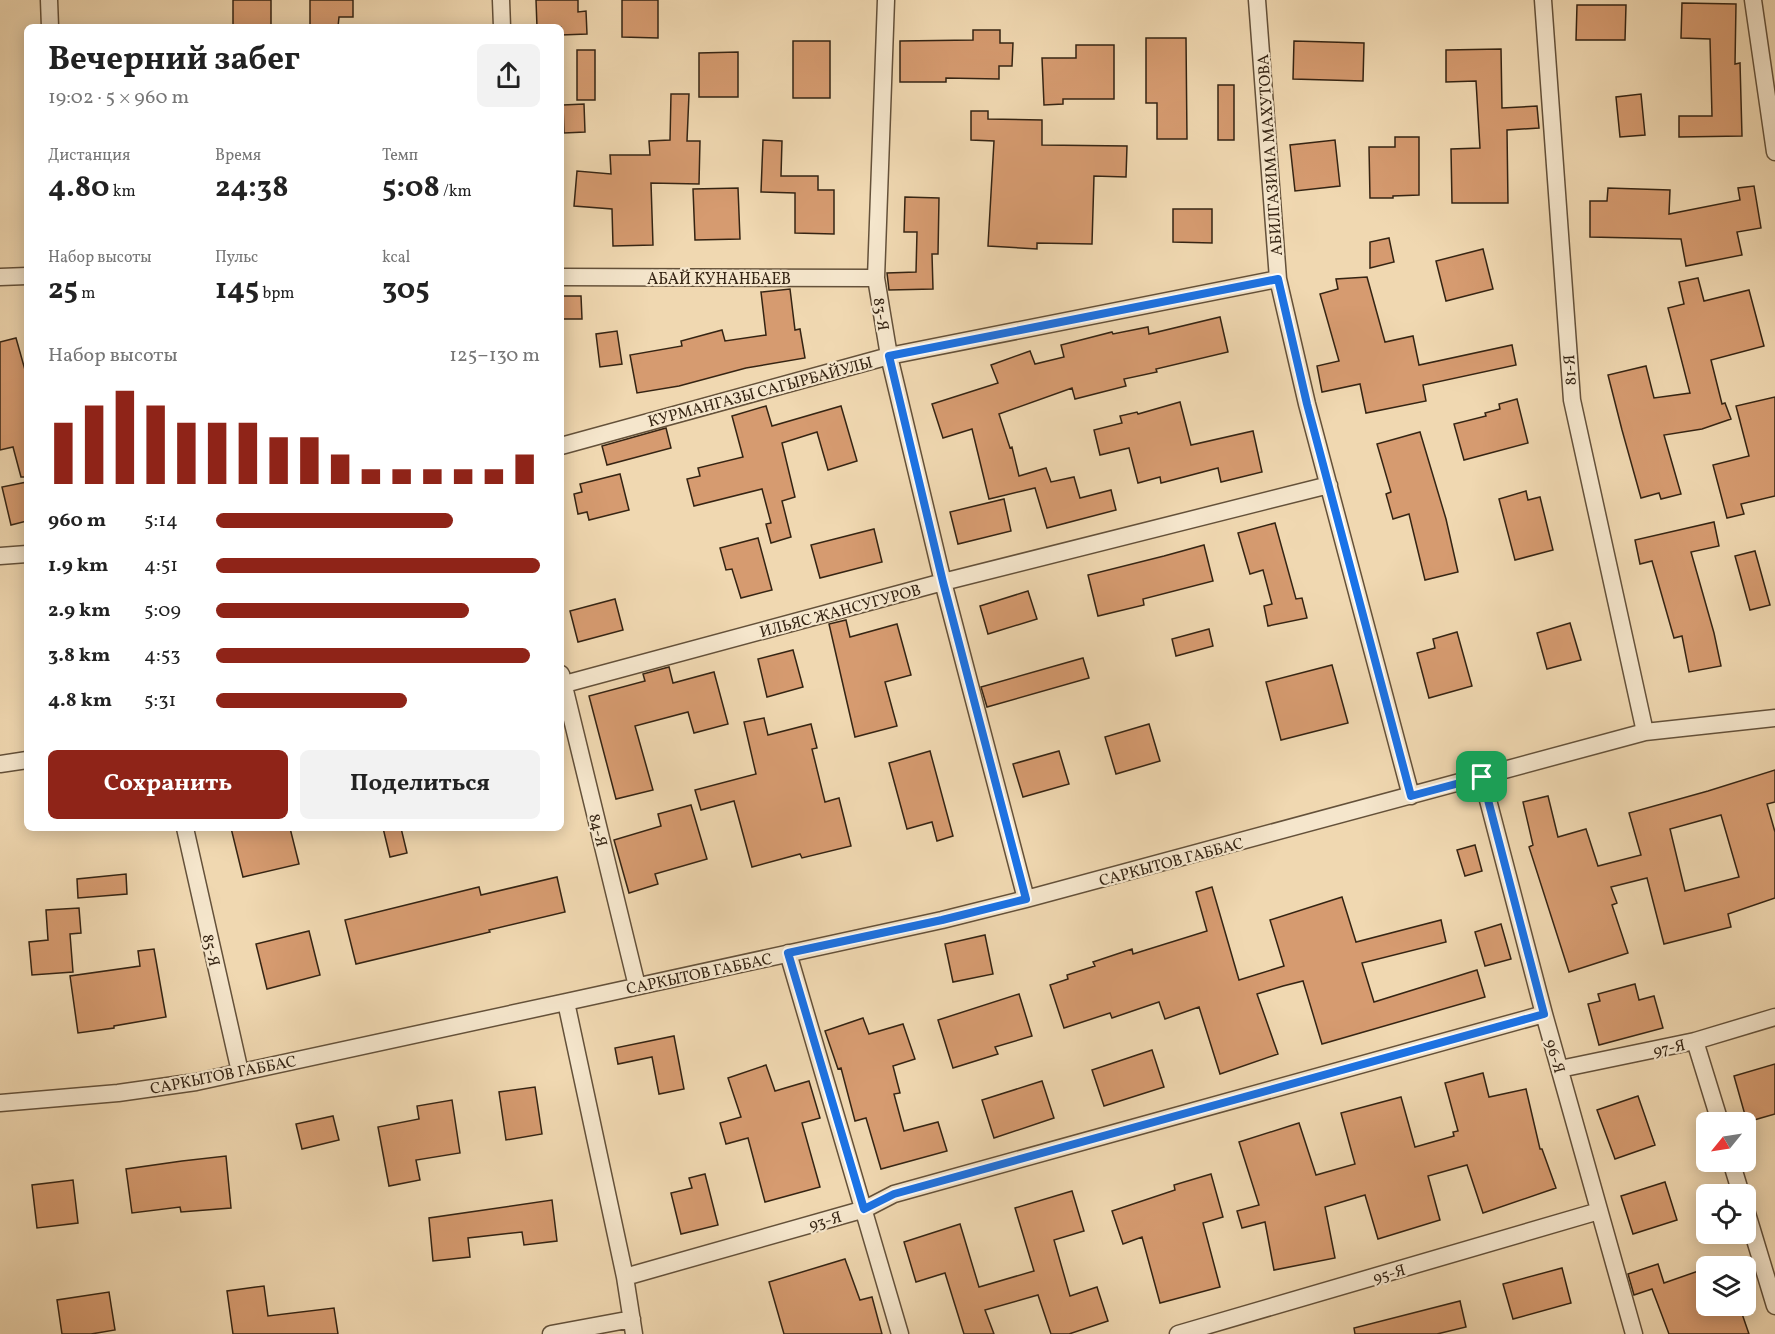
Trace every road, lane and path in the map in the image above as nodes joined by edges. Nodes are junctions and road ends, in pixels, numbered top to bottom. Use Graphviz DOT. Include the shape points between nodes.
graph roads {
  1 [pos="49,0"];
  2 [pos="501,0"];
  3 [pos="886,0"];
  4 [pos="1257,0"];
  5 [pos="1543,0"];
  6 [pos="1753,0"];
  7 [pos="50,24"];
  8 [pos="502,24"];
  9 [pos="1775,152"];
  10 [pos="24,276"];
  11 [pos="0,277"];
  12 [pos="564,277"];
  13 [pos="876,278"];
  14 [pos="1278,279"];
  15 [pos="889,356"];
  16 [pos="564,445"];
  17 [pos="1329,485"];
  18 [pos="24,554"];
  19 [pos="0,556"];
  20 [pos="943,582"];
  21 [pos="564,680"];
  22 [pos="564,689"];
  23 [pos="1775,718"];
  24 [pos="1645,732"];
  25 [pos="24,760"];
  26 [pos="0,764"];
  27 [pos="1482,777"];
  28 [pos="1411,796"];
  29 [pos="186,831"];
  30 [pos="1026,899"];
  31 [pos="788,953"];
  32 [pos="638,986"];
  33 [pos="566,1002"];
  34 [pos="1544,1014"];
  35 [pos="1775,1017"];
  36 [pos="1695,1041"];
  37 [pos="1560,1069"];
  38 [pos="240,1072"];
  39 [pos="0,1103"];
  40 [pos="1717,1112"];
  41 [pos="864,1209"];
  42 [pos="1599,1211"];
  43 [pos="1756,1243"];
  44 [pos="625,1277"];
  45 [pos="1775,1306"];
  46 [pos="633,1327"];
  47 [pos="551,1334"];
  48 [pos="900,1334"];
  49 [pos="1178,1334"];
  50 [pos="1634,1334"];
  1 -- 7 [label="street"];
  2 -- 8 [label="street"];
  3 -- 13 [label="street, 83-Я"];
  4 -- 14 [label="street, АБИЛГАЗИМА МАХУТОВА"];
  5 -- 24 [label="street, 81-Я" via="1572,400"];
  6 -- 9 [label="street"];
  10 -- 11 [label="street"];
  12 -- 13 [label="street, АБАЙ КУНАНБАЕВ"];
  13 -- 15 [label="street, 83-Я"];
  14 -- 15 [label="street, КУРМАНГАЗЫ САГЫРБАЙУЛЫ"];
  14 -- 17 [label="street, АБИЛГАЗИМА МАХУТОВА"];
  15 -- 16 [label="street, КУРМАНГАЗЫ САГЫРБАЙУЛЫ"];
  15 -- 20 [label="street, 83-Я"];
  17 -- 20 [label="street, ИЛЬЯС ЖАНСУГУРОВ"];
  17 -- 28 [label="street, АБИЛГАЗИМА МАХУТОВА"];
  18 -- 19 [label="street"];
  20 -- 21 [label="street, ИЛЬЯС ЖАНСУГУРОВ"];
  20 -- 30 [label="street, 83-Я"];
  22 -- 32 [label="street, 84-Я"];
  23 -- 24 [label="street, САРКЫТОВ ГАББАС"];
  24 -- 27 [label="street, САРКЫТОВ ГАББАС"];
  25 -- 26 [label="street"];
  27 -- 28 [label="street, САРКЫТОВ ГАББАС"];
  27 -- 34 [label="street, 96-Я"];
  28 -- 30 [label="street, САРКЫТОВ ГАББАС"];
  29 -- 38 [label="street, 85-Я"];
  30 -- 31 [label="street, САРКЫТОВ ГАББАС"];
  31 -- 32 [label="street, САРКЫТОВ ГАББАС"];
  31 -- 41 [label="street"];
  32 -- 33 [label="street, САРКЫТОВ ГАББАС"];
  33 -- 38 [label="street, САРКЫТОВ ГАББАС"];
  33 -- 44 [label="street"];
  34 -- 37 [label="street, 96-Я"];
  34 -- 41 [label="street, 93-Я" via="894,1194"];
  35 -- 36 [label="street, 97-Я"];
  36 -- 37 [label="street, 97-Я"];
  36 -- 40 [label="street"];
  37 -- 42 [label="street, 96-Я"];
  38 -- 39 [label="street, САРКЫТОВ ГАББАС" via="118,1093"];
  41 -- 44 [label="street, 93-Я"];
  41 -- 48 [label="street"];
  42 -- 49 [label="street, 95-Я"];
  42 -- 50 [label="street, 96-Я"];
  43 -- 45 [label="street"];
  44 -- 46 [label="street"];
  46 -- 47 [label="street"];
}
